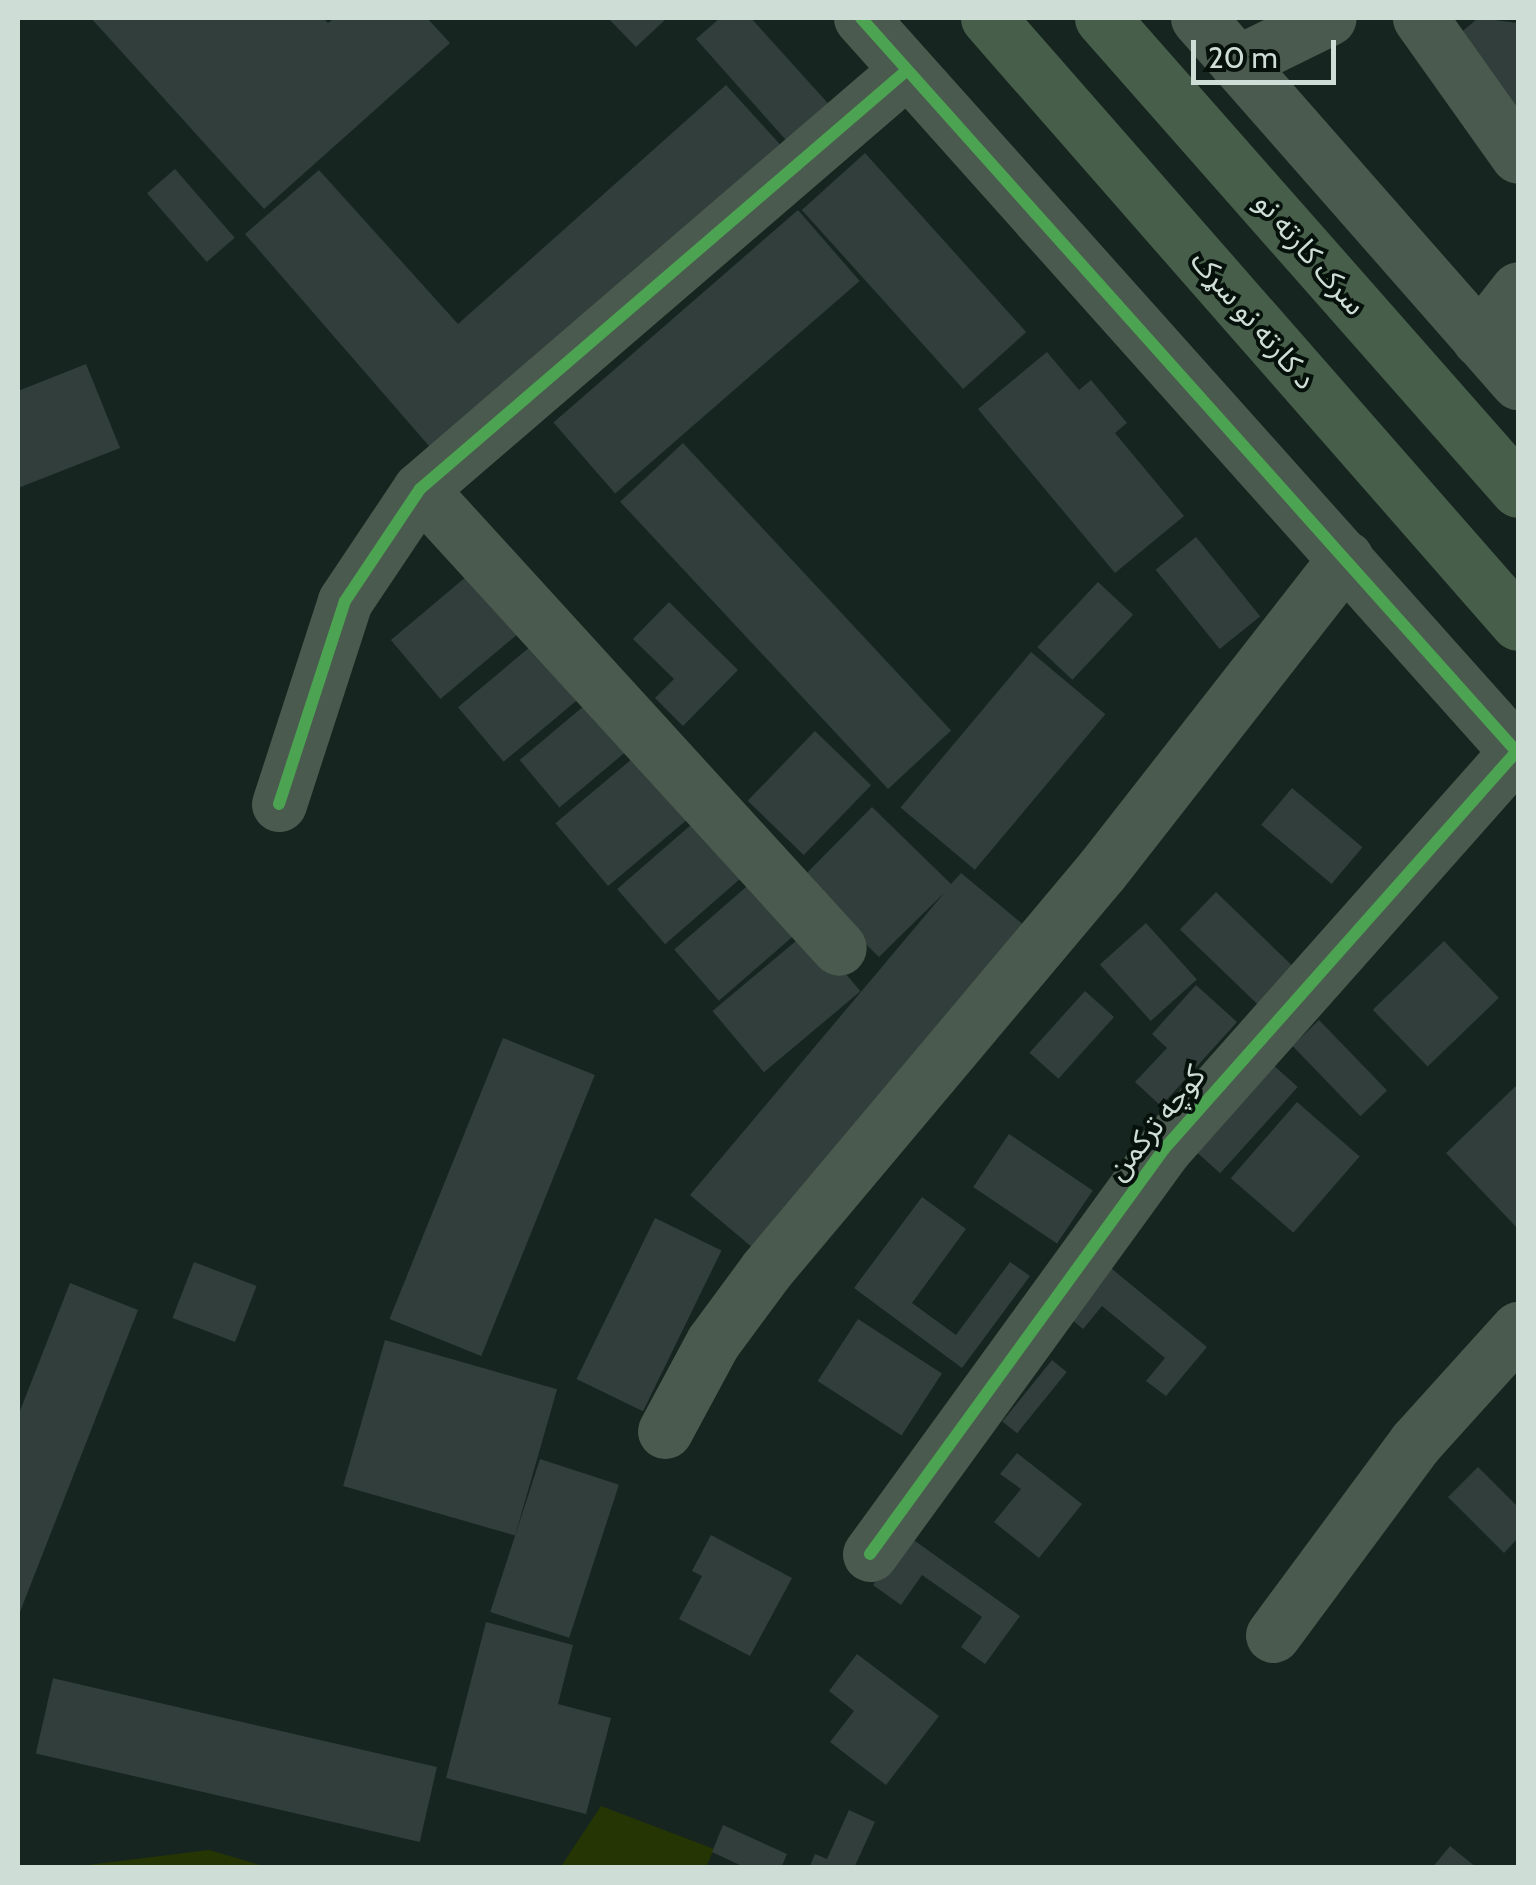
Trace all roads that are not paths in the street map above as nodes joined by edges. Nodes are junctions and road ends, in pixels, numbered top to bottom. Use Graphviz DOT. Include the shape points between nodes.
graph roads {
  1 [pos="860,18"];
  2 [pos="988,18"];
  3 [pos="1102,18"];
  4 [pos="1198,18"];
  5 [pos="1329,18"];
  6 [pos="1420,18"];
  7 [pos="1237,63"];
  8 [pos="906,71"];
  9 [pos="1518,156"];
  10 [pos="1518,288"];
  11 [pos="1479,340"];
  12 [pos="1518,382"];
  13 [pos="420,489"];
  14 [pos="1518,490"];
  15 [pos="1346,558"];
  16 [pos="1518,623"];
  17 [pos="1518,752"];
  18 [pos="279,804"];
  19 [pos="839,948"];
  20 [pos="1518,1329"];
  21 [pos="665,1431"];
  22 [pos="870,1554"];
  23 [pos="1274,1634"];
  1 -- 8 [label="street"];
  2 -- 16 [label="highway, د کارته نو سړک"];
  3 -- 14 [label="highway, سرک کارته نو"];
  4 -- 7 [label="street"];
  5 -- 7 [label="street"];
  6 -- 9 [label="street"];
  7 -- 11 [label="street"];
  8 -- 13 [label="street"];
  8 -- 15 [label="street"];
  10 -- 11 [label="street"];
  11 -- 12 [label="street"];
  13 -- 18 [label="street" via="344,600"];
  13 -- 19 [label="street"];
  15 -- 17 [label="street"];
  15 -- 21 [label="street" via="1102,870 766,1270 713,1342"];
  17 -- 22 [label="street, کوچه ترکمن" via="1164,1149"];
  20 -- 23 [label="street" via="1415,1443"];
}
